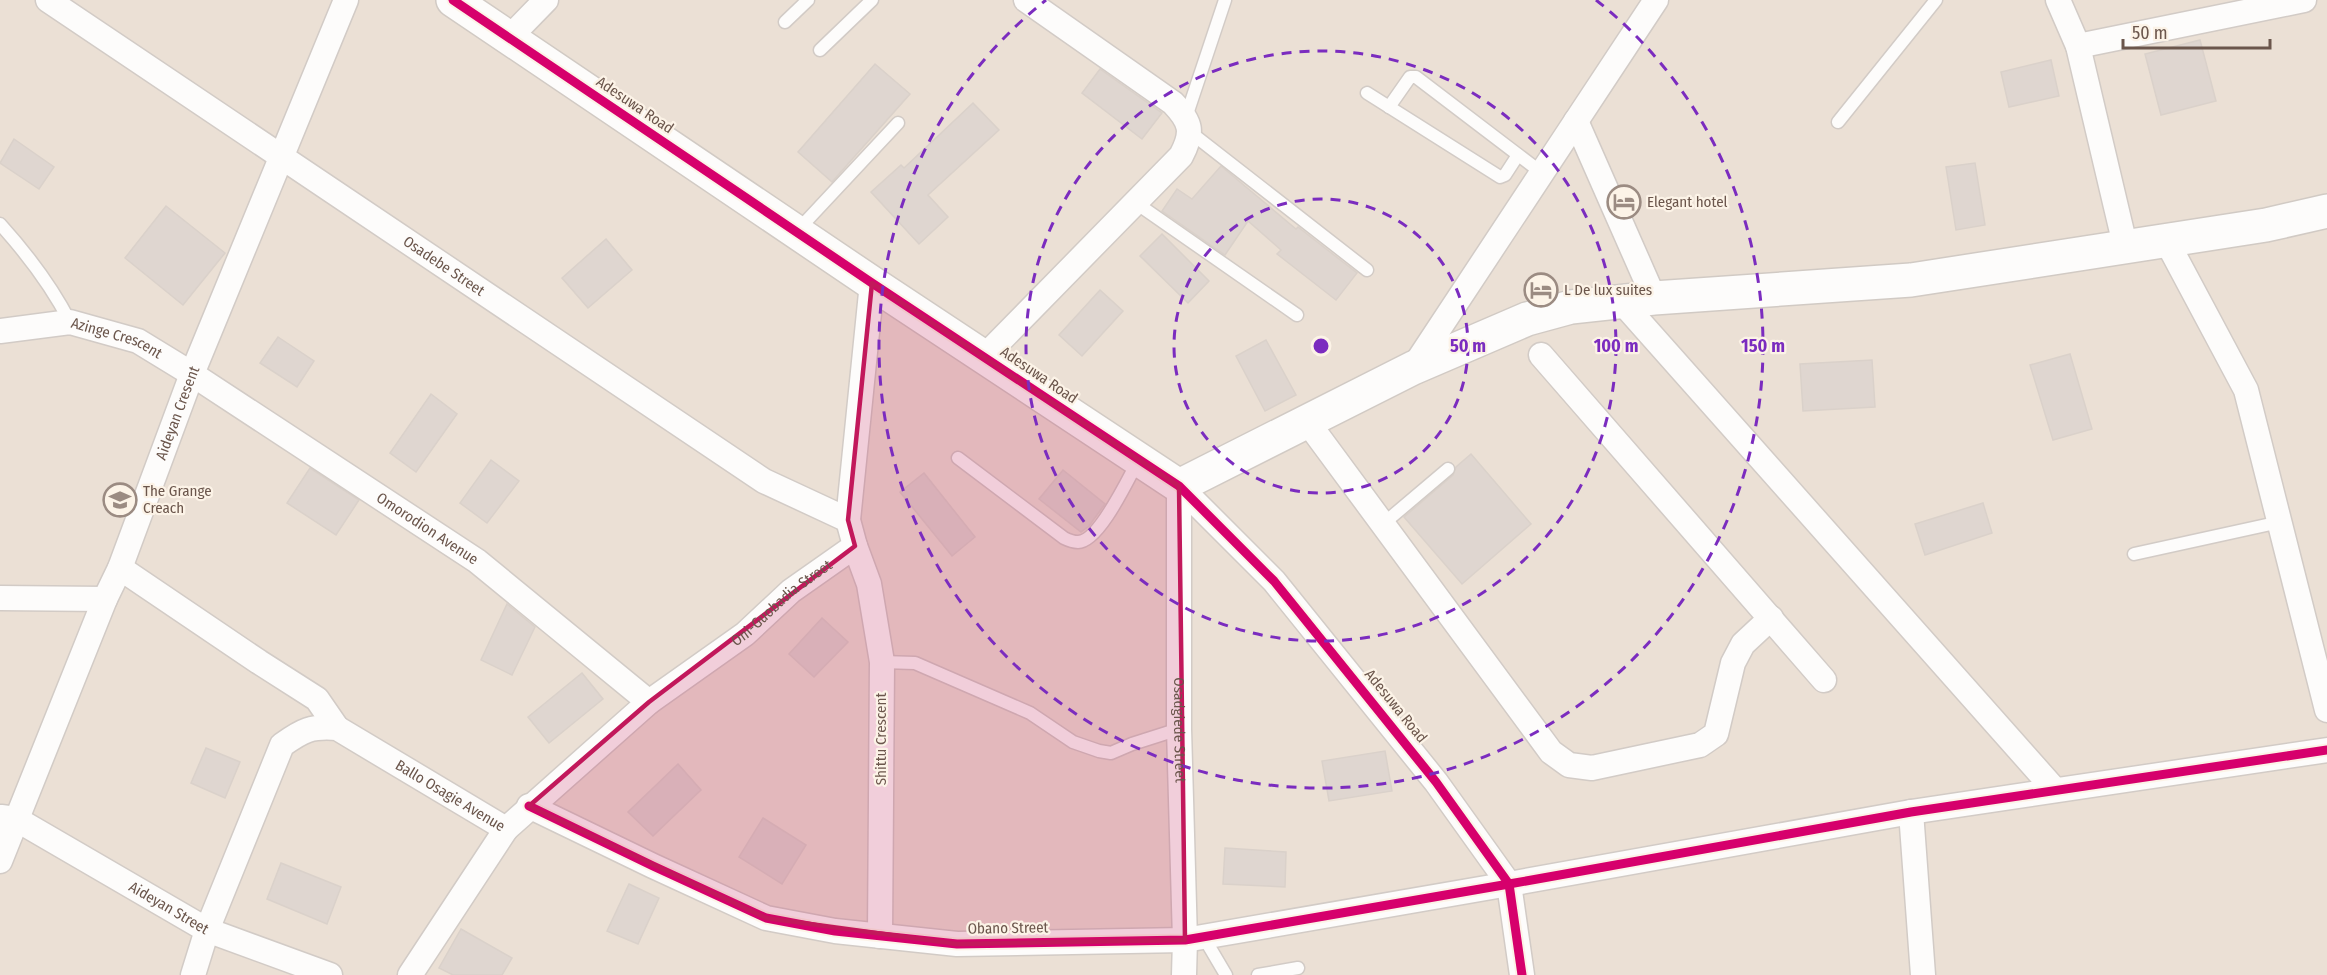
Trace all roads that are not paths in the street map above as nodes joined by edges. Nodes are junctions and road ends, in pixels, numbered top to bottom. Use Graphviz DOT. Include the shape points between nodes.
graph roads {
  1 [pos="48,0"];
  2 [pos="346,0"];
  3 [pos="453,0"];
  4 [pos="546,0"];
  5 [pos="808,0"];
  6 [pos="872,0"];
  7 [pos="1026,0"];
  8 [pos="1225,0"];
  9 [pos="1656,0"];
  10 [pos="1936,0"];
  11 [pos="2058,0"];
  12 [pos="2304,0"];
  13 [pos="785,22"];
  14 [pos="509,38"];
  15 [pos="2078,46"];
  16 [pos="820,50"];
  17 [pos="1367,93"];
  18 [pos="1389,107"];
  19 [pos="1576,121"];
  20 [pos="1838,122"];
  21 [pos="898,123"];
  22 [pos="1188,124"];
  23 [pos="1518,155"];
  24 [pos="283,157"];
  25 [pos="1542,173"];
  26 [pos="1136,202"];
  27 [pos="2327,211"];
  28 [pos="0,224"];
  29 [pos="796,232"];
  30 [pos="2166,240"];
  31 [pos="2124,245"];
  32 [pos="1367,270"];
  33 [pos="872,283"];
  34 [pos="1654,298"];
  35 [pos="1621,302"];
  36 [pos="1297,315"];
  37 [pos="70,322"];
  38 [pos="0,331"];
  39 [pos="1541,355"];
  40 [pos="984,357"];
  41 [pos="1413,368"];
  42 [pos="192,374"];
  43 [pos="1306,420"];
  44 [pos="958,458"];
  45 [pos="1139,459"];
  46 [pos="1448,469"];
  47 [pos="1179,486"];
  48 [pos="848,520"];
  49 [pos="2280,522"];
  50 [pos="1383,524"];
  51 [pos="855,546"];
  52 [pos="2134,554"];
  53 [pos="120,568"];
  54 [pos="0,598"];
  55 [pos="105,599"];
  56 [pos="1771,618"];
  57 [pos="882,662"];
  58 [pos="1824,680"];
  59 [pos="649,702"];
  60 [pos="2327,710"];
  61 [pos="337,728"];
  62 [pos="1179,729"];
  63 [pos="2327,750"];
  64 [pos="2055,790"];
  65 [pos="529,806"];
  66 [pos="1911,812"];
  67 [pos="8,818"];
  68 [pos="506,829"];
  69 [pos="0,861"];
  70 [pos="1509,884"];
  71 [pos="207,930"];
  72 [pos="880,936"];
  73 [pos="1194,938"];
  74 [pos="1298,968"];
  75 [pos="193,975"];
  76 [pos="330,975"];
  77 [pos="410,975"];
  78 [pos="1184,975"];
  79 [pos="1226,975"];
  80 [pos="1258,975"];
  81 [pos="1522,975"];
  82 [pos="1923,975"];
  1 -- 24 [label="street, Osadebe Street"];
  2 -- 24 [label="street, Aideyan Cresent"];
  3 -- 14 [label="street, Adesuwa Road"];
  4 -- 14 [label="street"];
  5 -- 13 [label="lane"];
  6 -- 16 [label="lane"];
  7 -- 22 [label="street" via="1173,103"];
  8 -- 22 [label="lane"];
  9 -- 19 [label="street"];
  10 -- 20 [label="lane"];
  11 -- 15 [label="street"];
  12 -- 15 [label="street"];
  14 -- 29 [label="street, Adesuwa Road"];
  15 -- 31 [label="street"];
  17 -- 18 [label="lane"];
  18 -- 23 [label="lane" via="1500,177"];
  18 -- 23 [label="lane" via="1405,81 1416,77"];
  19 -- 25 [label="street"];
  19 -- 34 [label="street"];
  21 -- 29 [label="lane"];
  22 -- 26 [label="street" via="1181,156"];
  22 -- 32 [label="lane"];
  23 -- 25 [label="lane"];
  24 -- 42 [label="street, Aideyan Cresent"];
  24 -- 48 [label="street, Osadebe Street" via="764,481"];
  25 -- 41 [label="street"];
  26 -- 36 [label="lane"];
  26 -- 40 [label="street"];
  27 -- 30 [label="street"];
  28 -- 37 [label="lane" via="32,259"];
  29 -- 33 [label="street, Adesuwa Road"];
  30 -- 31 [label="street"];
  30 -- 49 [label="street" via="2246,390"];
  31 -- 34 [label="street" via="1911,280"];
  33 -- 40 [label="street, Adesuwa Road"];
  33 -- 48 [label="street"];
  34 -- 35 [label="street"];
  35 -- 41 [label="street" via="1571,307 1527,319"];
  35 -- 64 [label="street"];
  37 -- 38 [label="street, Azinge Crescent"];
  37 -- 42 [label="street, Azinge Crescent" via="138,341"];
  39 -- 56 [label="street"];
  40 -- 45 [label="street, Adesuwa Road"];
  41 -- 43 [label="street"];
  42 -- 53 [label="street, Aideyan Cresent"];
  42 -- 59 [label="street, Omorodion Avenue" via="477,561"];
  43 -- 47 [label="street"];
  43 -- 50 [label="street"];
  44 -- 45 [label="lane" via="1064,538 1079,542 1100,528"];
  45 -- 47 [label="street, Adesuwa Road"];
  46 -- 50 [label="lane"];
  47 -- 62 [label="street, Osadgiede Street"];
  47 -- 70 [label="street, Adesuwa Road" via="1288,598 1436,782"];
  48 -- 51 [label="street"];
  49 -- 52 [label="lane"];
  49 -- 60 [label="street"];
  50 -- 56 [label="street" via="1551,752 1569,765 1592,768 1700,745 1716,734 1733,663 1743,644"];
  51 -- 57 [label="street, Shittu Crescent" via="868,584"];
  51 -- 59 [label="street, Oni-Guobadia Street" via="791,591 745,634"];
  53 -- 55 [label="street, Aideyan Cresent"];
  53 -- 61 [label="street, Ballo Osagie Avenue" via="317,699"];
  54 -- 55 [label="street"];
  55 -- 67 [label="street, Aideyan Cresent"];
  56 -- 58 [label="street"];
  57 -- 62 [label="lane" via="915,663 1030,713 1073,742 1099,751 1111,753"];
  57 -- 72 [label="street, Shittu Crescent"];
  59 -- 65 [label="street, Oni-Guobadia Street"];
  61 -- 68 [label="street, Ballo Osagie Avenue"];
  61 -- 71 [label="street" via="317,726 282,745"];
  62 -- 73 [label="street, Osadgiede Street"];
  63 -- 64 [label="street, Obano Street"];
  64 -- 66 [label="street, Obano Street"];
  65 -- 68 [label="street, Oni-Guobadia Street"];
  65 -- 72 [label="street, Obano Street" via="766,918"];
  66 -- 70 [label="street, Obano Street"];
  66 -- 82 [label="street"];
  67 -- 69 [label="street, Aideyan Cresent"];
  67 -- 71 [label="street, Aideyan Street"];
  68 -- 77 [label="street, Ballo Osagie Avenue"];
  70 -- 73 [label="street, Obano Street"];
  70 -- 81 [label="street"];
  71 -- 75 [label="street"];
  71 -- 76 [label="street, Aideyan Street"];
  72 -- 73 [label="street, Obano Street" via="957,944"];
  73 -- 78 [label="street, Osadgiede Street"];
  73 -- 79 [label="lane"];
  74 -- 80 [label="lane"];
}
